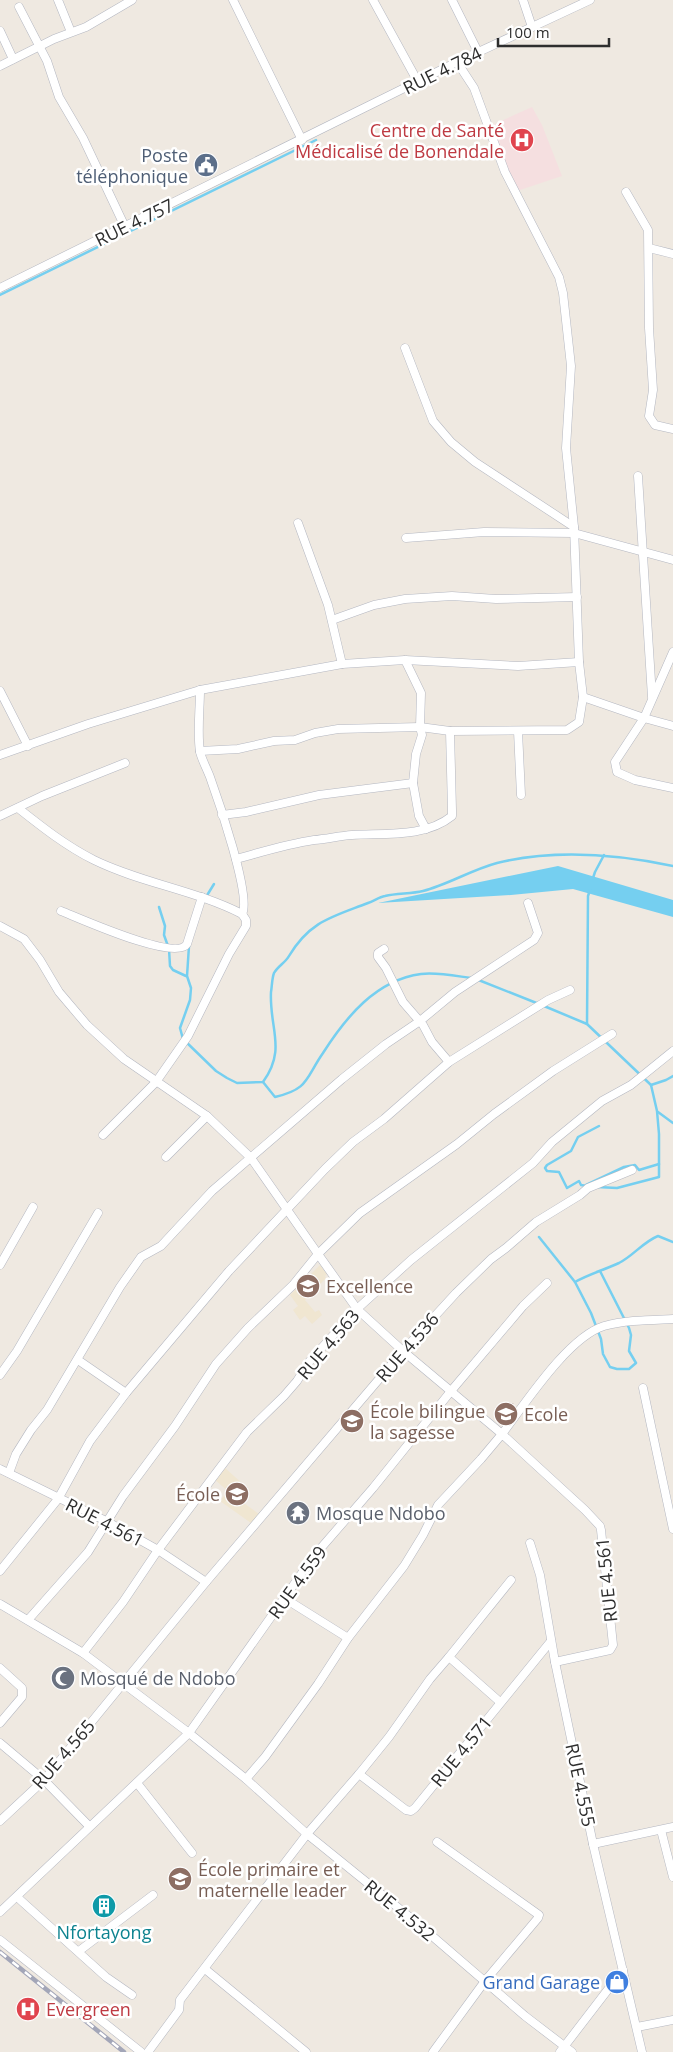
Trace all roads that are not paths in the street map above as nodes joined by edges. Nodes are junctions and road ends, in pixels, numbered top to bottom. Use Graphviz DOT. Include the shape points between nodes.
graph roads {
  1 [pos="58,0"];
  2 [pos="132,0"];
  3 [pos="232,0"];
  4 [pos="373,0"];
  5 [pos="452,0"];
  6 [pos="523,0"];
  7 [pos="590,0"];
  8 [pos="576,3"];
  9 [pos="19,7"];
  10 [pos="532,27"];
  11 [pos="0,30"];
  12 [pos="71,32"];
  13 [pos="39,46"];
  14 [pos="478,52"];
  15 [pos="13,59"];
  16 [pos="457,62"];
  17 [pos="0,66"];
  18 [pos="418,82"];
  19 [pos="349,116"];
  20 [pos="302,140"];
  21 [pos="626,192"];
  22 [pos="125,227"];
  23 [pos="649,248"];
  24 [pos="673,254"];
  25 [pos="0,288"];
  26 [pos="405,348"];
  27 [pos="673,429"];
  28 [pos="638,476"];
  29 [pos="298,523"];
  30 [pos="574,530"];
  31 [pos="406,538"];
  32 [pos="642,552"];
  33 [pos="673,560"];
  34 [pos="577,597"];
  35 [pos="332,620"];
  36 [pos="673,652"];
  37 [pos="405,660"];
  38 [pos="579,662"];
  39 [pos="342,664"];
  40 [pos="200,690"];
  41 [pos="0,691"];
  42 [pos="583,697"];
  43 [pos="652,698"];
  44 [pos="644,718"];
  45 [pos="673,726"];
  46 [pos="420,727"];
  47 [pos="450,731"];
  48 [pos="518,731"];
  49 [pos="28,746"];
  50 [pos="200,751"];
  51 [pos="0,755"];
  52 [pos="125,763"];
  53 [pos="412,783"];
  54 [pos="673,788"];
  55 [pos="521,795"];
  56 [pos="18,808"];
  57 [pos="222,815"];
  58 [pos="0,816"];
  59 [pos="426,829"];
  60 [pos="236,859"];
  61 [pos="202,896"];
  62 [pos="528,902"];
  63 [pos="61,911"];
  64 [pos="242,914"];
  65 [pos="0,926"];
  66 [pos="384,948"];
  67 [pos="570,990"];
  68 [pos="420,1021"];
  69 [pos="612,1034"];
  70 [pos="673,1052"];
  71 [pos="449,1062"];
  72 [pos="156,1082"];
  73 [pos="207,1116"];
  74 [pos="103,1135"];
  75 [pos="166,1157"];
  76 [pos="251,1158"];
  77 [pos="632,1170"];
  78 [pos="33,1207"];
  79 [pos="287,1209"];
  80 [pos="98,1212"];
  81 [pos="318,1254"];
  82 [pos="0,1265"];
  83 [pos="547,1284"];
  84 [pos="357,1309"];
  85 [pos="673,1319"];
  86 [pos="403,1351"];
  87 [pos="78,1360"];
  88 [pos="0,1375"];
  89 [pos="643,1388"];
  90 [pos="451,1391"];
  91 [pos="126,1393"];
  92 [pos="502,1434"];
  93 [pos="0,1469"];
  94 [pos="9,1473"];
  95 [pos="58,1498"];
  96 [pos="106,1521"];
  97 [pos="673,1529"];
  98 [pos="530,1543"];
  99 [pos="158,1550"];
  100 [pos="0,1571"];
  101 [pos="511,1580"];
  102 [pos="206,1582"];
  103 [pos="284,1598"];
  104 [pos="0,1604"];
  105 [pos="28,1620"];
  106 [pos="348,1638"];
  107 [pos="551,1641"];
  108 [pos="83,1653"];
  109 [pos="449,1657"];
  110 [pos="555,1662"];
  111 [pos="0,1668"];
  112 [pos="123,1683"];
  113 [pos="500,1702"];
  114 [pos="0,1723"];
  115 [pos="189,1733"];
  116 [pos="0,1743"];
  117 [pos="359,1774"];
  118 [pos="246,1779"];
  119 [pos="44,1780"];
  120 [pos="137,1783"];
  121 [pos="0,1821"];
  122 [pos="89,1826"];
  123 [pos="673,1827"];
  124 [pos="661,1830"];
  125 [pos="307,1834"];
  126 [pos="437,1842"];
  127 [pos="593,1844"];
  128 [pos="192,1852"];
  129 [pos="673,1877"];
  130 [pos="153,1895"];
  131 [pos="17,1897"];
  132 [pos="0,1912"];
  133 [pos="0,1940"];
  134 [pos="79,1951"];
  135 [pos="205,1969"];
  136 [pos="623,1970"];
  137 [pos="485,1981"];
  138 [pos="132,1995"];
  139 [pos="673,2020"];
  140 [pos="637,2027"];
  141 [pos="563,2049"];
  142 [pos="141,2052"];
  143 [pos="148,2052"];
  144 [pos="306,2052"];
  145 [pos="433,2052"];
  146 [pos="572,2052"];
  147 [pos="642,2052"];
  1 -- 12 [label="street"];
  2 -- 12 [label="street" via="86,27"];
  3 -- 20 [label="street"];
  4 -- 18 [label="street"];
  5 -- 14 [label="street"];
  6 -- 10 [label="street"];
  7 -- 8 [label="street, RUE 4.784"];
  8 -- 10 [label="street, RUE 4.784"];
  9 -- 13 [label="street"];
  10 -- 14 [label="street, RUE 4.784"];
  11 -- 15 [label="street"];
  12 -- 13 [label="street"];
  13 -- 15 [label="street"];
  13 -- 22 [label="street" via="59,97 83,138"];
  14 -- 16 [label="street, RUE 4.784"];
  15 -- 17 [label="street"];
  16 -- 18 [label="street, RUE 4.784"];
  16 -- 30 [label="street" via="474,88 505,172 554,268 563,293 571,366 566,448"];
  18 -- 19 [label="street, RUE 4.784"];
  19 -- 20 [label="street, RUE 4.757"];
  20 -- 22 [label="street, RUE 4.757"];
  21 -- 23 [label="street" via="648,230"];
  22 -- 25 [label="street, RUE 4.757"];
  23 -- 24 [label="street"];
  23 -- 27 [label="street" via="653,390 649,416 655,424"];
  26 -- 30 [label="street" via="433,421 451,442"];
  28 -- 32 [label="street"];
  29 -- 35 [label="street"];
  30 -- 31 [label="street"];
  30 -- 32 [label="street"];
  30 -- 34 [label="street"];
  32 -- 33 [label="street"];
  32 -- 43 [label="street"];
  34 -- 35 [label="street" via="405,599 374,605"];
  34 -- 38 [label="street"];
  35 -- 39 [label="street"];
  36 -- 43 [label="street"];
  37 -- 38 [label="street" via="518,666"];
  37 -- 39 [label="street"];
  37 -- 46 [label="street" via="421,693"];
  38 -- 42 [label="street"];
  39 -- 40 [label="street"];
  40 -- 49 [label="street"];
  40 -- 50 [label="street"];
  41 -- 49 [label="street"];
  42 -- 44 [label="street"];
  42 -- 48 [label="street" via="579,722 574,727"];
  43 -- 44 [label="street"];
  44 -- 45 [label="street"];
  44 -- 54 [label="street" via="615,762 617,772 635,780"];
  46 -- 47 [label="street"];
  46 -- 50 [label="street" via="338,729 295,740"];
  46 -- 53 [label="street" via="422,735"];
  47 -- 48 [label="street"];
  47 -- 59 [label="street" via="452,816"];
  48 -- 55 [label="street"];
  49 -- 51 [label="street"];
  50 -- 57 [label="street"];
  52 -- 56 [label="street"];
  53 -- 57 [label="street" via="319,795"];
  53 -- 59 [label="street" via="419,816"];
  56 -- 58 [label="street"];
  56 -- 61 [label="street" via="57,839 94,860 137,877"];
  57 -- 60 [label="street"];
  59 -- 60 [label="street" via="311,841"];
  60 -- 64 [label="street" via="245,902"];
  61 -- 63 [label="street" via="187,944 180,949 156,947"];
  61 -- 64 [label="street"];
  62 -- 68 [label="street" via="537,936 455,992"];
  64 -- 72 [label="street" via="246,926 188,1036"];
  65 -- 72 [label="street, RUE 4.561" via="24,939 59,992 87,1025 124,1059"];
  66 -- 68 [label="street" via="378,957 403,1002"];
  67 -- 71 [label="street" via="548,1000"];
  68 -- 71 [label="street"];
  68 -- 76 [label="street" via="342,1079"];
  69 -- 81 [label="street" via="553,1071 360,1213"];
  70 -- 84 [label="street, RUE 4.563" via="631,1085 602,1101 552,1142 533,1163 418,1254"];
  71 -- 79 [label="street" via="353,1142"];
  72 -- 73 [label="street, RUE 4.561"];
  72 -- 74 [label="street"];
  73 -- 75 [label="street"];
  73 -- 76 [label="street, RUE 4.561"];
  76 -- 79 [label="street, RUE 4.561"];
  76 -- 87 [label="street" via="212,1191 161,1246 141,1257"];
  77 -- 86 [label="street, RUE 4.536" via="588,1188 525,1230 456,1293"];
  78 -- 82 [label="street"];
  79 -- 81 [label="street, RUE 4.561"];
  79 -- 91 [label="street" via="229,1270"];
  80 -- 88 [label="street"];
  81 -- 84 [label="street, RUE 4.561"];
  81 -- 96 [label="street" via="293,1285 216,1364"];
  83 -- 90 [label="street, RUE 4.559" via="523,1306"];
  84 -- 86 [label="street, RUE 4.561"];
  84 -- 99 [label="street, RUE 4.563" via="308,1363 284,1396 247,1432"];
  85 -- 92 [label="street" via="615,1324 589,1333 562,1356"];
  86 -- 90 [label="street, RUE 4.561"];
  86 -- 102 [label="street, RUE 4.536"];
  87 -- 91 [label="street"];
  87 -- 94 [label="street" via="16,1454"];
  89 -- 97 [label="street"];
  90 -- 92 [label="street, RUE 4.561"];
  90 -- 103 [label="street, RUE 4.559" via="314,1556"];
  91 -- 95 [label="street" via="90,1441"];
  92 -- 106 [label="street" via="438,1505 404,1566"];
  92 -- 110 [label="street, RUE 4.561" via="566,1496 585,1510 601,1530 613,1645 610,1650"];
  93 -- 94 [label="street, RUE 4.561"];
  94 -- 95 [label="street, RUE 4.561"];
  95 -- 96 [label="street, RUE 4.561"];
  95 -- 100 [label="street"];
  96 -- 99 [label="street, RUE 4.561"];
  96 -- 105 [label="street" via="88,1552"];
  98 -- 107 [label="street, RUE 4.555" via="540,1575"];
  99 -- 102 [label="street, RUE 4.561"];
  99 -- 108 [label="street, RUE 4.563"];
  101 -- 109 [label="street"];
  102 -- 112 [label="street, RUE 4.536"];
  103 -- 106 [label="street"];
  103 -- 115 [label="street, RUE 4.559"];
  104 -- 105 [label="street, RUE 4.532"];
  105 -- 108 [label="street, RUE 4.532"];
  106 -- 118 [label="street" via="299,1711"];
  107 -- 110 [label="street, RUE 4.555"];
  107 -- 113 [label="street, RUE 4.571"];
  108 -- 112 [label="street, RUE 4.532"];
  109 -- 113 [label="street"];
  109 -- 117 [label="street"];
  110 -- 127 [label="street, RUE 4.555"];
  111 -- 114 [label="street" via="22,1688 23,1693"];
  112 -- 115 [label="street, RUE 4.532"];
  112 -- 119 [label="street, RUE 4.565"];
  113 -- 117 [label="street, RUE 4.571" via="411,1811"];
  115 -- 118 [label="street, RUE 4.532"];
  115 -- 120 [label="street"];
  116 -- 119 [label="street"];
  117 -- 125 [label="street"];
  118 -- 125 [label="street, RUE 4.532"];
  119 -- 121 [label="street, RUE 4.565"];
  119 -- 122 [label="street"];
  120 -- 122 [label="street"];
  120 -- 128 [label="street"];
  122 -- 131 [label="street"];
  123 -- 124 [label="street"];
  124 -- 127 [label="street"];
  124 -- 129 [label="street"];
  125 -- 135 [label="street"];
  125 -- 137 [label="street, RUE 4.532"];
  126 -- 137 [label="street" via="539,1915"];
  127 -- 136 [label="street, RUE 4.555"];
  130 -- 134 [label="street"];
  131 -- 132 [label="street"];
  131 -- 134 [label="street"];
  133 -- 142 [label="street"];
  134 -- 138 [label="street" via="106,1977"];
  135 -- 143 [label="street" via="180,2000 179,2010"];
  135 -- 144 [label="street"];
  136 -- 140 [label="street, RUE 4.555"];
  136 -- 141 [label="street"];
  137 -- 141 [label="street, RUE 4.532"];
  137 -- 145 [label="street"];
  139 -- 140 [label="street"];
  140 -- 147 [label="street, RUE 4.555"];
  141 -- 146 [label="street, RUE 4.532"];
}
